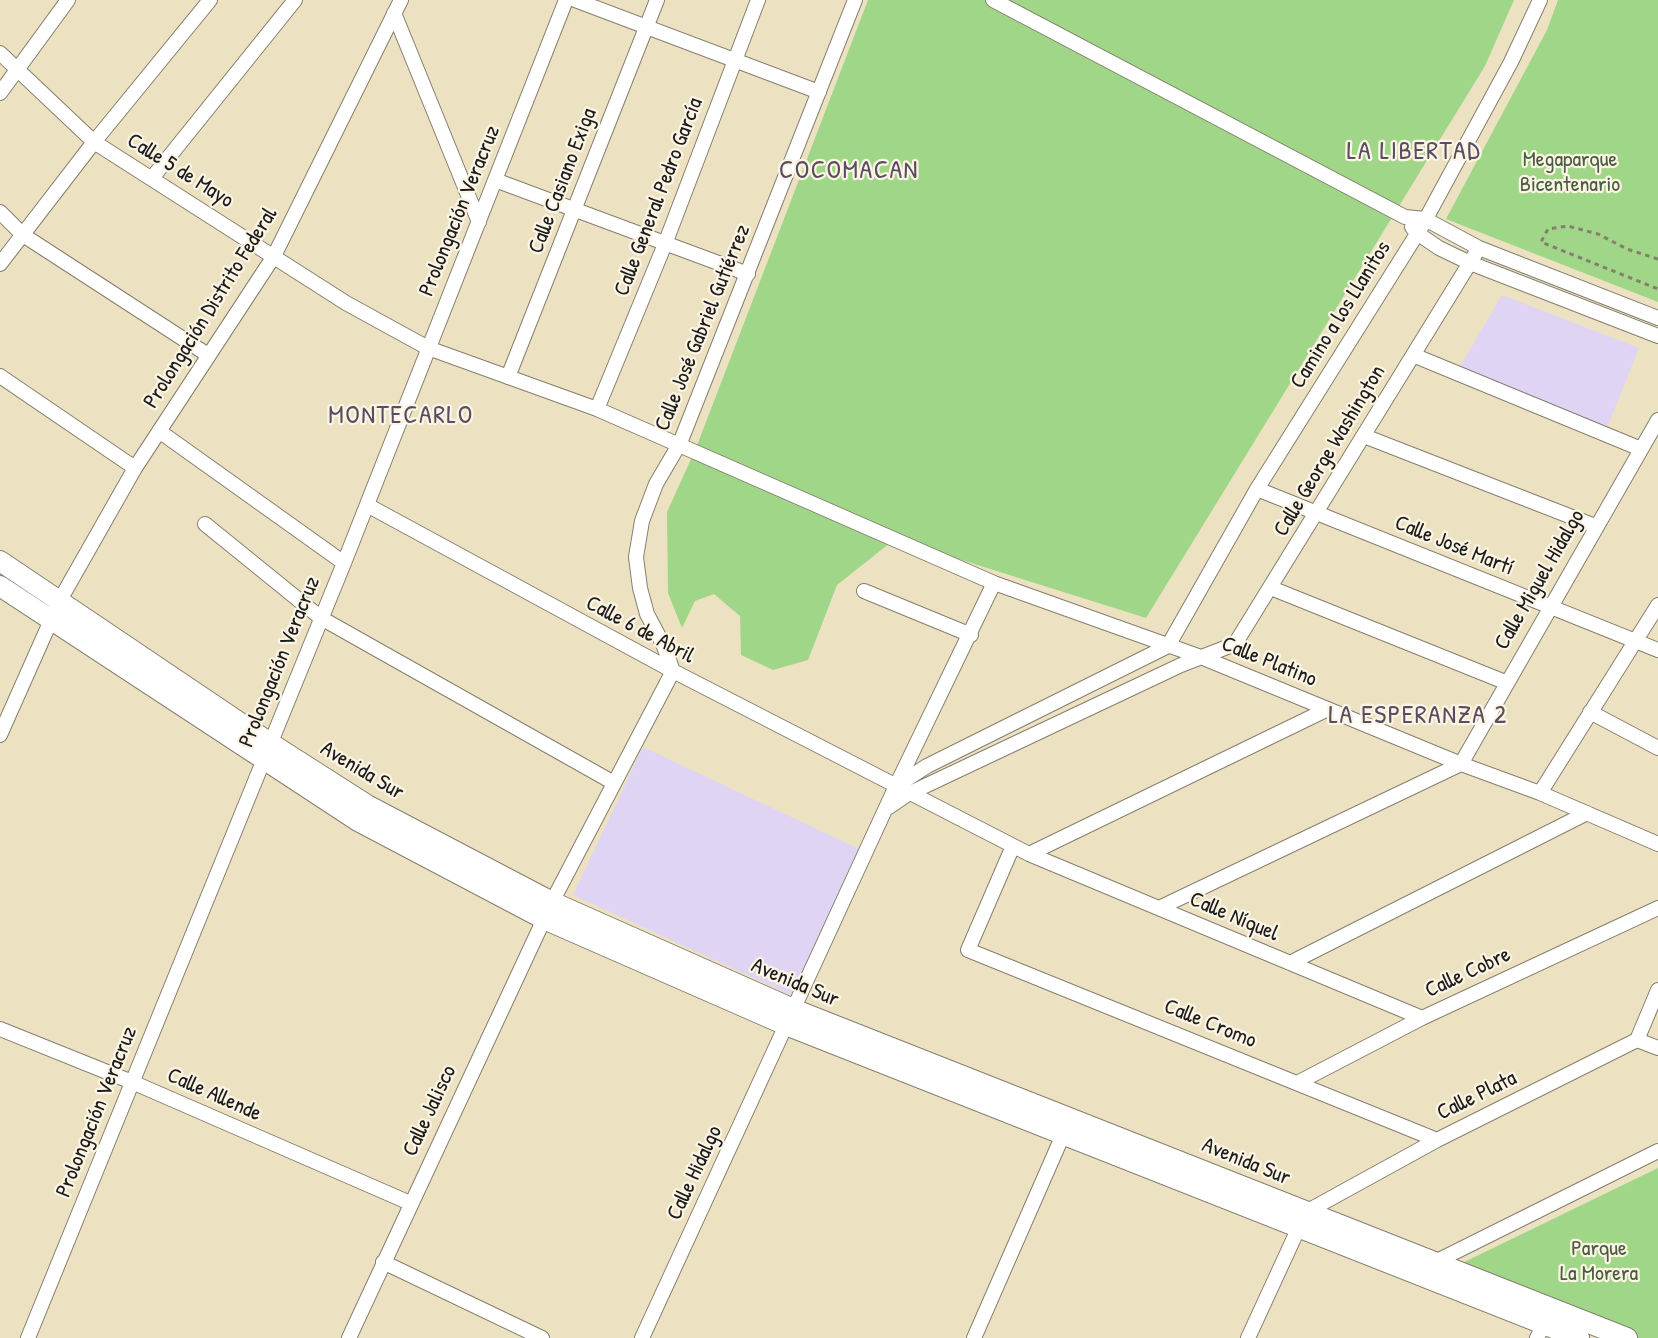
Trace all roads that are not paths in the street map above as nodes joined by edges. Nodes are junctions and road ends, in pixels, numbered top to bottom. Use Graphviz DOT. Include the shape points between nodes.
graph roads {
  1 [pos="68,0"];
  2 [pos="210,0"];
  3 [pos="296,0"];
  4 [pos="401,0"];
  5 [pos="566,0"];
  6 [pos="575,0"];
  7 [pos="657,0"];
  8 [pos="758,0"];
  9 [pos="855,0"];
  10 [pos="993,0"];
  11 [pos="1540,0"];
  12 [pos="394,13"];
  13 [pos="646,27"];
  14 [pos="0,53"];
  15 [pos="735,60"];
  16 [pos="17,70"];
  17 [pos="819,92"];
  18 [pos="0,93"];
  19 [pos="94,142"];
  20 [pos="152,178"];
  21 [pos="495,180"];
  22 [pos="574,210"];
  23 [pos="0,212"];
  24 [pos="1406,217"];
  25 [pos="1425,219"];
  26 [pos="478,222"];
  27 [pos="1417,233"];
  28 [pos="23,235"];
  29 [pos="665,244"];
  30 [pos="1479,248"];
  31 [pos="274,256"];
  32 [pos="1470,263"];
  33 [pos="0,264"];
  34 [pos="748,274"];
  35 [pos="1658,318"];
  36 [pos="1658,336"];
  37 [pos="428,348"];
  38 [pos="208,355"];
  39 [pos="1413,355"];
  40 [pos="0,376"];
  41 [pos="508,377"];
  42 [pos="597,409"];
  43 [pos="1658,420"];
  44 [pos="159,430"];
  45 [pos="1364,436"];
  46 [pos="680,443"];
  47 [pos="1641,449"];
  48 [pos="135,468"];
  49 [pos="1257,489"];
  50 [pos="367,505"];
  51 [pos="1316,514"];
  52 [pos="205,524"];
  53 [pos="1595,526"];
  54 [pos="0,561"];
  55 [pos="344,563"];
  56 [pos="994,583"];
  57 [pos="0,586"];
  58 [pos="1271,588"];
  59 [pos="864,591"];
  60 [pos="60,600"];
  61 [pos="1551,607"];
  62 [pos="1656,614"];
  63 [pos="321,618"];
  64 [pos="51,620"];
  65 [pos="970,635"];
  66 [pos="1635,641"];
  67 [pos="1167,646"];
  68 [pos="1658,650"];
  69 [pos="1201,657"];
  70 [pos="673,671"];
  71 [pos="1505,682"];
  72 [pos="1328,709"];
  73 [pos="1590,712"];
  74 [pos="0,735"];
  75 [pos="1658,748"];
  76 [pos="915,750"];
  77 [pos="266,752"];
  78 [pos="1461,764"];
  79 [pos="927,766"];
  80 [pos="614,783"];
  81 [pos="902,790"];
  82 [pos="1540,793"];
  83 [pos="1587,813"];
  84 [pos="1658,844"];
  85 [pos="1013,846"];
  86 [pos="1029,854"];
  87 [pos="1159,908"];
  88 [pos="1658,908"];
  89 [pos="548,911"];
  90 [pos="1290,963"];
  91 [pos="1658,990"];
  92 [pos="790,1017"];
  93 [pos="1422,1017"];
  94 [pos="0,1029"];
  95 [pos="1637,1040"];
  96 [pos="1658,1048"];
  97 [pos="132,1082"];
  98 [pos="1299,1082"];
  99 [pos="1067,1126"];
  100 [pos="1437,1140"];
  101 [pos="1658,1151"];
  102 [pos="410,1203"];
  103 [pos="1303,1220"];
  104 [pos="383,1262"];
  105 [pos="1435,1262"];
  106 [pos="1544,1323"];
  107 [pos="28,1338"];
  108 [pos="349,1338"];
  109 [pos="542,1338"];
  110 [pos="642,1338"];
  111 [pos="974,1338"];
  112 [pos="1248,1338"];
  113 [pos="1579,1338"];
  114 [pos="1627,1338"];
  1 -- 16 [label="street"];
  2 -- 19 [label="street"];
  3 -- 20 [label="street"];
  4 -- 12 [label="street, Prolongación Distrito Federal"];
  5 -- 21 [label="street, Prolongación Veracruz"];
  6 -- 13 [label="street"];
  7 -- 13 [label="street, Calle Casiano Exiga"];
  8 -- 15 [label="street, Calle General Pedro García"];
  9 -- 17 [label="street, Calle José Gabriel Gutiérrez"];
  10 -- 24 [label="street"];
  11 -- 25 [label="street, Camino a los Llanitos"];
  12 -- 26 [label="street"];
  12 -- 31 [label="street, Prolongación Distrito Federal"];
  13 -- 15 [label="street"];
  13 -- 22 [label="street, Calle Casiano Exiga"];
  14 -- 16 [label="street, Calle 5 de Mayo"];
  15 -- 17 [label="street"];
  15 -- 29 [label="street, Calle General Pedro García"];
  16 -- 18 [label="street"];
  16 -- 19 [label="street, Calle 5 de Mayo"];
  17 -- 34 [label="street, Calle José Gabriel Gutiérrez"];
  19 -- 20 [label="street, Calle 5 de Mayo"];
  19 -- 28 [label="street"];
  20 -- 31 [label="street, Calle 5 de Mayo"];
  21 -- 22 [label="street"];
  21 -- 26 [label="street, Prolongación Veracruz"];
  22 -- 29 [label="street"];
  22 -- 41 [label="street, Calle Casiano Exiga"];
  23 -- 28 [label="street"];
  24 -- 25 [label="street"];
  24 -- 27 [label="street"];
  25 -- 27 [label="street, Camino a los Llanitos"];
  25 -- 30 [label="street"];
  26 -- 37 [label="street, Prolongación Veracruz"];
  27 -- 32 [label="street"];
  27 -- 49 [label="street, Camino a los Llanitos"];
  28 -- 33 [label="street"];
  28 -- 38 [label="street"];
  29 -- 34 [label="street"];
  29 -- 42 [label="street, Calle General Pedro García"];
  30 -- 32 [label="street, Calle George Washington"];
  30 -- 35 [label="street"];
  31 -- 37 [label="street, Calle 5 de Mayo" via="346,303"];
  31 -- 38 [label="street, Prolongación Distrito Federal"];
  32 -- 36 [label="street"];
  32 -- 39 [label="street, Calle George Washington"];
  34 -- 46 [label="street, Calle José Gabriel Gutiérrez"];
  37 -- 41 [label="street, Calle 5 de Mayo"];
  37 -- 50 [label="street, Prolongación Veracruz"];
  38 -- 44 [label="street, Prolongación Distrito Federal"];
  39 -- 45 [label="street, Calle George Washington"];
  39 -- 47 [label="street"];
  40 -- 48 [label="street"];
  41 -- 42 [label="street, Calle 5 de Mayo"];
  42 -- 46 [label="street, Calle 5 de Mayo"];
  43 -- 47 [label="street, Calle Miguel Hidalgo"];
  44 -- 48 [label="street, Prolongación Distrito Federal"];
  44 -- 55 [label="street"];
  45 -- 51 [label="street, Calle George Washington"];
  45 -- 53 [label="street"];
  46 -- 56 [label="street, Calle Platino"];
  46 -- 70 [label="street, Calle José Gabriel Gutiérrez" via="656,484 642,521 636,557 648,614"];
  47 -- 53 [label="street, Calle Miguel Hidalgo"];
  48 -- 60 [label="street, Prolongación Distrito Federal"];
  49 -- 51 [label="street, Calle José Martí"];
  49 -- 67 [label="street, Camino a los Llanitos"];
  50 -- 55 [label="street, Prolongación Veracruz"];
  50 -- 70 [label="street, Calle 6 de Abril"];
  51 -- 58 [label="street, Calle George Washington"];
  51 -- 61 [label="street, Calle José Martí"];
  52 -- 63 [label="street"];
  53 -- 61 [label="street, Calle Miguel Hidalgo"];
  54 -- 60 [label="main road, Avenida Sur"];
  55 -- 63 [label="street, Prolongación Veracruz"];
  56 -- 65 [label="street, Calle Hidalgo"];
  56 -- 67 [label="street, Calle Platino"];
  57 -- 64 [label="main road, Avenida Sur"];
  58 -- 69 [label="street, Calle George Washington" via="1235,644"];
  58 -- 71 [label="street"];
  59 -- 65 [label="street"];
  60 -- 64 [label="street, Prolongación Distrito Federal"];
  60 -- 77 [label="main road, Avenida Sur"];
  61 -- 66 [label="street, Calle José Martí"];
  61 -- 71 [label="street, Calle Miguel Hidalgo"];
  62 -- 66 [label="street"];
  63 -- 77 [label="street, Prolongación Veracruz"];
  63 -- 80 [label="street"];
  64 -- 74 [label="street, Prolongación Distrito Federal"];
  64 -- 77 [label="main road, Avenida Sur"];
  65 -- 76 [label="street, Calle Hidalgo"];
  66 -- 68 [label="street, Calle José Martí"];
  66 -- 73 [label="street"];
  67 -- 69 [label="street, Calle Platino"];
  67 -- 79 [label="street"];
  69 -- 72 [label="street, Calle Platino"];
  69 -- 81 [label="street, Calle George Washington"];
  70 -- 80 [label="street, Calle Jalisco"];
  70 -- 81 [label="street, Calle 6 de Abril"];
  71 -- 78 [label="street, Calle Miguel Hidalgo"];
  72 -- 78 [label="street, Calle Platino"];
  72 -- 86 [label="street"];
  73 -- 75 [label="street"];
  73 -- 82 [label="street"];
  76 -- 79 [label="street"];
  76 -- 81 [label="street, Calle Hidalgo"];
  77 -- 89 [label="main road, Avenida Sur" via="358,820"];
  77 -- 97 [label="street, Prolongación Veracruz"];
  78 -- 82 [label="street, Calle Platino"];
  78 -- 87 [label="street"];
  79 -- 81 [label="street"];
  80 -- 89 [label="street, Calle Jalisco"];
  81 -- 85 [label="street, Calle 6 de Abril"];
  81 -- 92 [label="street, Calle Hidalgo" via="889,807"];
  82 -- 83 [label="street, Calle Platino"];
  83 -- 84 [label="street, Calle Platino"];
  83 -- 90 [label="street"];
  85 -- 86 [label="street, Calle Níquel"];
  85 -- 98 [label="street, Calle Cromo" via="968,950"];
  86 -- 87 [label="street, Calle Níquel"];
  87 -- 90 [label="street, Calle Níquel"];
  88 -- 93 [label="street, Calle Cobre"];
  89 -- 92 [label="main road, Avenida Sur"];
  89 -- 102 [label="street, Calle Jalisco"];
  90 -- 93 [label="street, Calle Níquel"];
  91 -- 95 [label="street"];
  92 -- 99 [label="main road, Avenida Sur"];
  92 -- 110 [label="street, Calle Hidalgo"];
  93 -- 98 [label="street, Calle Cobre"];
  94 -- 97 [label="street, Calle Allende"];
  95 -- 96 [label="street"];
  95 -- 100 [label="street, Calle Plata"];
  97 -- 102 [label="street, Calle Allende"];
  97 -- 107 [label="street, Prolongación Veracruz"];
  98 -- 100 [label="street, Calle Cromo"];
  99 -- 103 [label="main road, Avenida Sur"];
  99 -- 111 [label="street"];
  100 -- 103 [label="street, Calle Plata"];
  101 -- 105 [label="street"];
  102 -- 104 [label="street, Calle Jalisco"];
  103 -- 105 [label="main road, Avenida Sur"];
  103 -- 106 [label="main road, Avenida Sur"];
  103 -- 112 [label="street"];
  104 -- 108 [label="street, Calle Jalisco"];
  104 -- 109 [label="street"];
  105 -- 106 [label="main road, Avenida Sur"];
  106 -- 113 [label="main road, Avenida Sur"];
  106 -- 114 [label="main road, Avenida Sur"];
}
